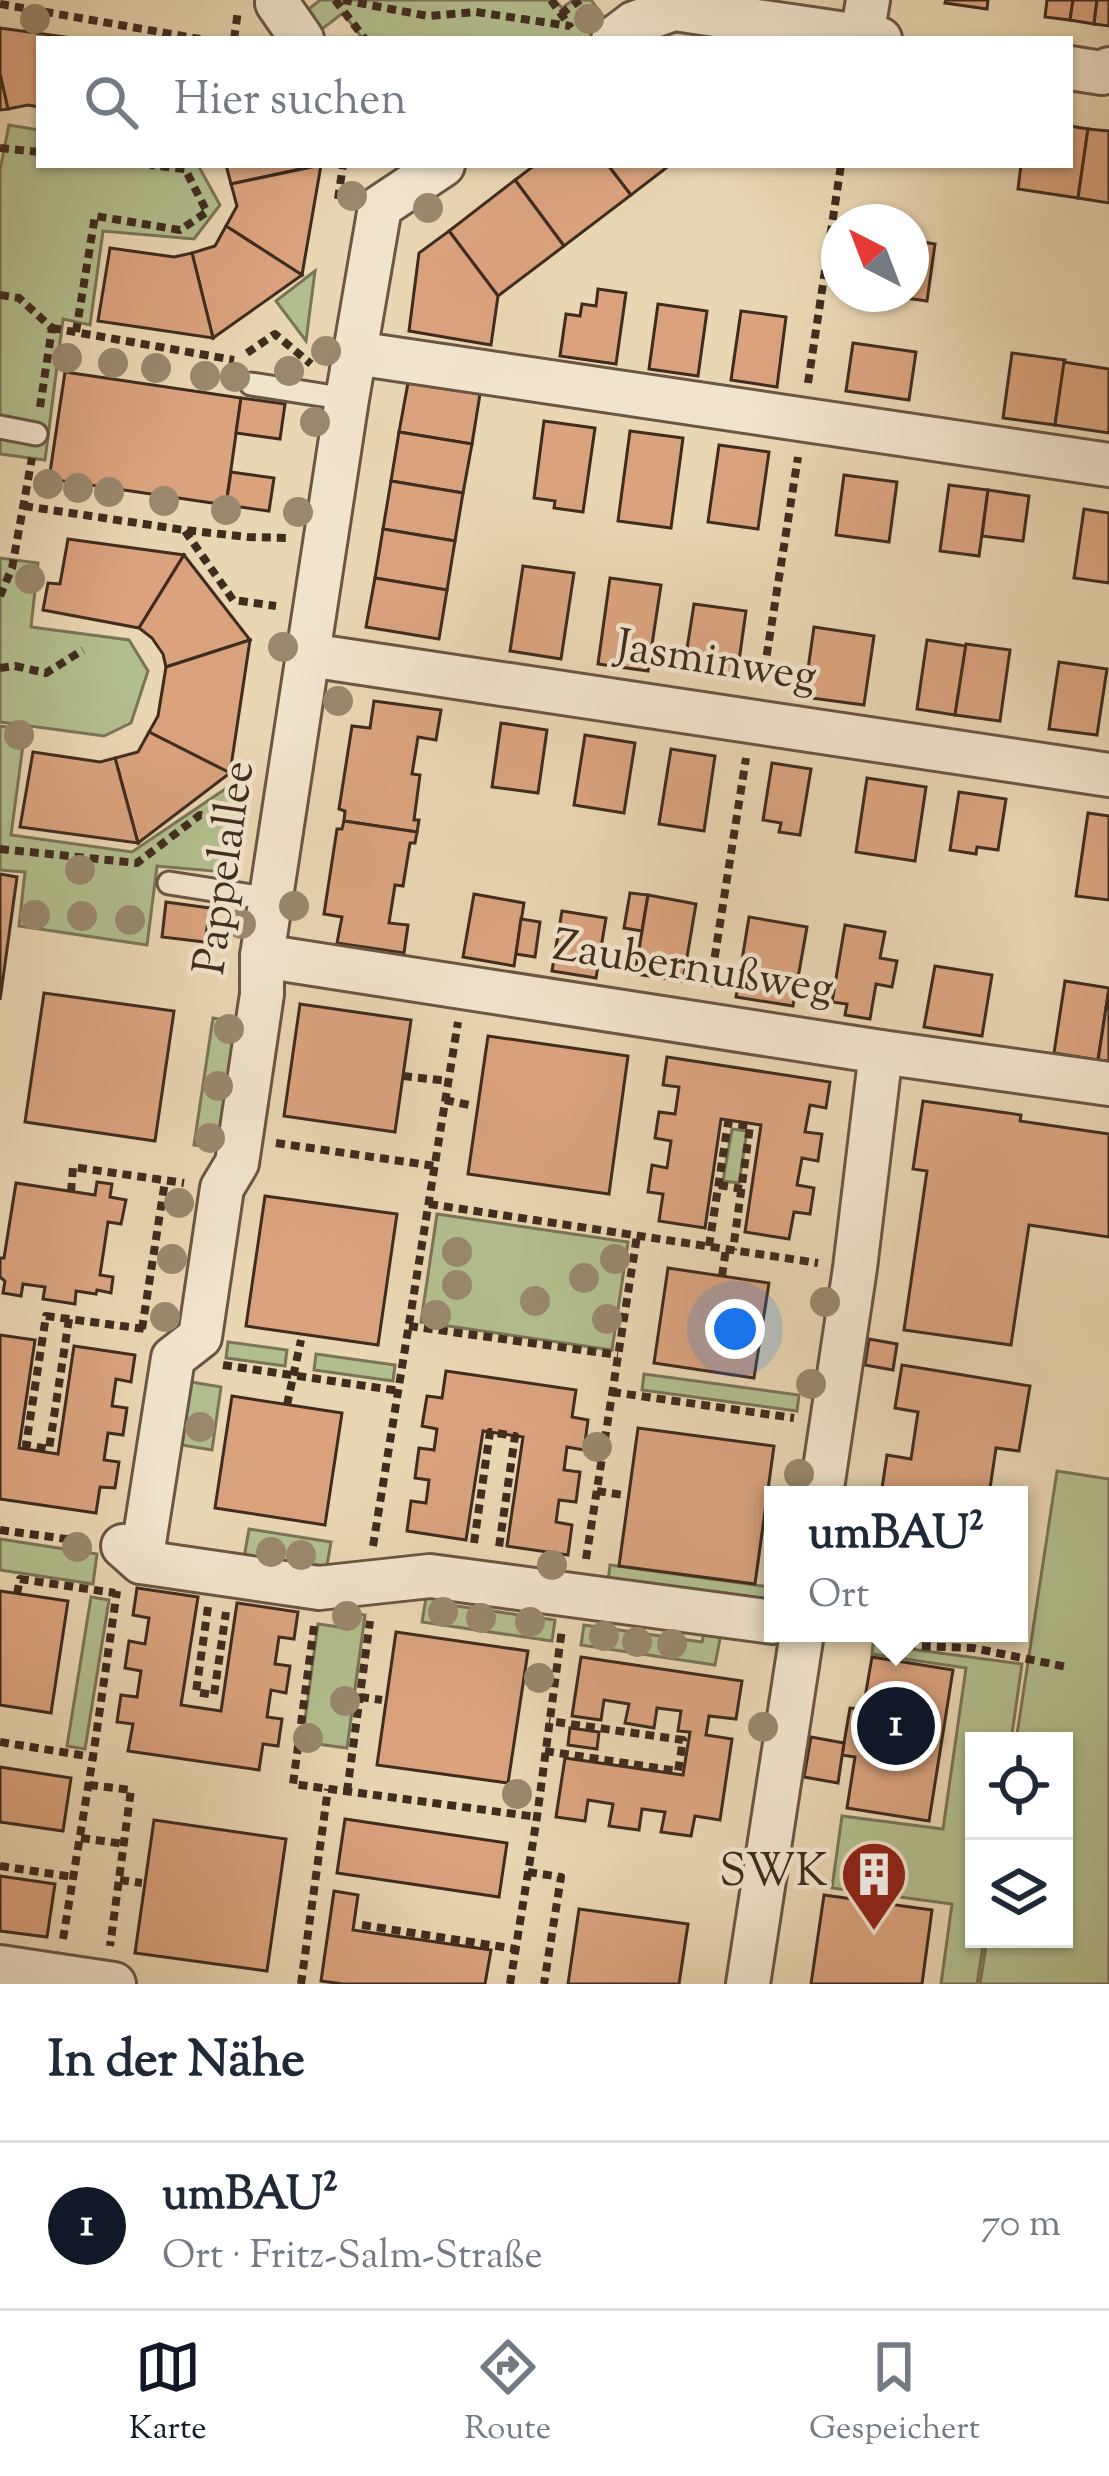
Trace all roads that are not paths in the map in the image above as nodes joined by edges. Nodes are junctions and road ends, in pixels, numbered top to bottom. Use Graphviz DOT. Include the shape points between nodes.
graph roads {
  1 [pos="271,1"];
  2 [pos="622,21"];
  3 [pos="870,25"];
  4 [pos="300,36"];
  5 [pos="1073,68"];
  6 [pos="1109,69"];
  7 [pos="415,173"];
  8 [pos="355,353"];
  9 [pos="251,384"];
  10 [pos="347,398"];
  11 [pos="0,427"];
  12 [pos="36,434"];
  13 [pos="1109,465"];
  14 [pos="309,655"];
  15 [pos="1109,776"];
  16 [pos="169,883"];
  17 [pos="271,899"];
  18 [pos="262,956"];
  19 [pos="881,1052"];
  20 [pos="1109,1084"];
  21 [pos="822,1486"];
  22 [pos="764,1621"];
  23 [pos="801,1642"];
  24 [pos="0,1967"];
  25 [pos="104,1983"];
  26 [pos="114,1984"];
  27 [pos="748,1984"];
  1 -- 4 [label="street"];
  2 -- 3 [label="street" via="674,9"];
  5 -- 6 [label="street"];
  7 -- 8 [label="street, Pappelallee" via="380,206"];
  8 -- 10 [label="street, Pappelallee"];
  8 -- 13 [label="street"];
  9 -- 10 [label="lane"];
  10 -- 14 [label="street, Pappelallee"];
  11 -- 12 [label="lane"];
  14 -- 15 [label="street, Jasminweg"];
  14 -- 17 [label="street, Pappelallee"];
  16 -- 17 [label="lane"];
  17 -- 18 [label="street, Pappelallee"];
  18 -- 19 [label="street, Zaubernußweg"];
  18 -- 22 [label="street, Pappelallee" via="237,1163 222,1188 127,1567 319,1588 430,1576"];
  19 -- 20 [label="street, Zaubernußweg"];
  19 -- 21 [label="street"];
  23 -- 27 [label="street"];
  24 -- 25 [label="street"];
  25 -- 26 [label="street"];
}
